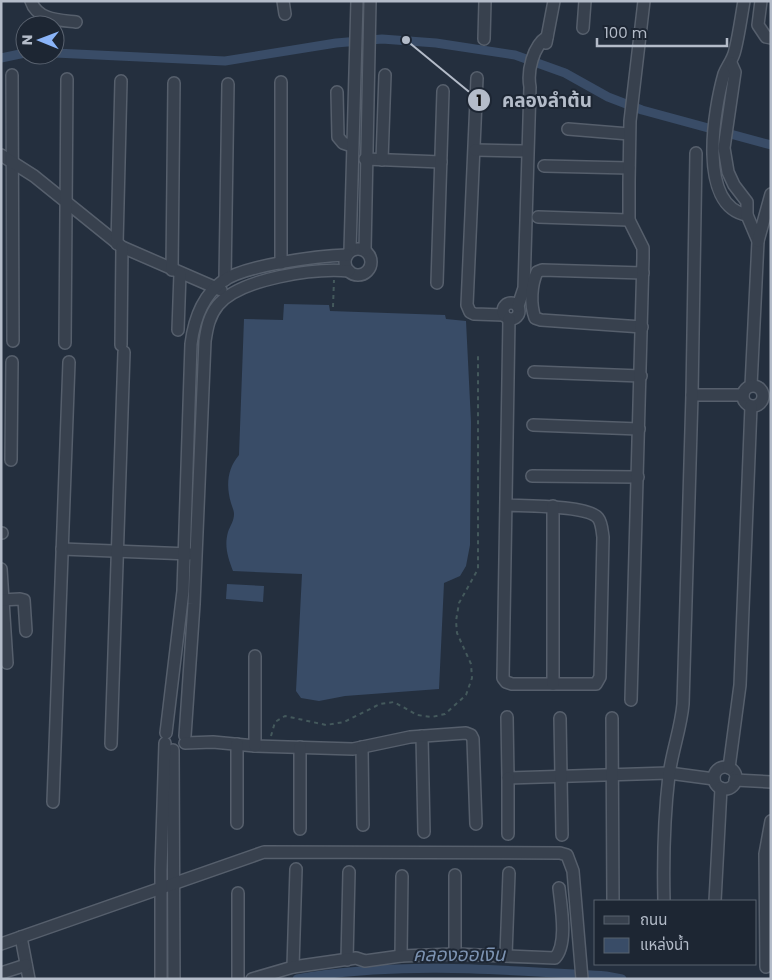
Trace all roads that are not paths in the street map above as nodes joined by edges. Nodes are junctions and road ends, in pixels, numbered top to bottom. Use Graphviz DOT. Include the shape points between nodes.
graph roads {
  1 [pos="31,1"];
  2 [pos="283,1"];
  3 [pos="357,1"];
  4 [pos="370,1"];
  5 [pos="485,1"];
  6 [pos="554,1"];
  7 [pos="585,1"];
  8 [pos="644,1"];
  9 [pos="744,1"];
  10 [pos="761,1"];
  11 [pos="285,14"];
  12 [pos="76,22"];
  13 [pos="583,28"];
  14 [pos="771,38"];
  15 [pos="484,39"];
  16 [pos="731,63"];
  17 [pos="12,75"];
  18 [pos="385,75"];
  19 [pos="477,78"];
  20 [pos="67,79"];
  21 [pos="121,81"];
  22 [pos="281,82"];
  23 [pos="174,83"];
  24 [pos="228,84"];
  25 [pos="444,91"];
  26 [pos="337,92"];
  27 [pos="367,107"];
  28 [pos="721,107"];
  29 [pos="354,108"];
  30 [pos="568,129"];
  31 [pos="630,134"];
  32 [pos="352,146"];
  33 [pos="718,148"];
  34 [pos="475,150"];
  35 [pos="527,151"];
  36 [pos="696,153"];
  37 [pos="1,155"];
  38 [pos="365,159"];
  39 [pos="382,160"];
  40 [pos="12,161"];
  41 [pos="441,162"];
  42 [pos="544,166"];
  43 [pos="629,168"];
  44 [pos="728,172"];
  45 [pos="716,177"];
  46 [pos="771,194"];
  47 [pos="65,200"];
  48 [pos="747,215"];
  49 [pos="538,217"];
  50 [pos="629,220"];
  51 [pos="758,241"];
  52 [pos="119,246"];
  53 [pos="365,250"];
  54 [pos="348,253"];
  55 [pos="281,263"];
  56 [pos="349,271"];
  57 [pos="176,272"];
  58 [pos="643,273"];
  59 [pos="220,283"];
  60 [pos="437,283"];
  61 [pos="231,294"];
  62 [pos="507,317"];
  63 [pos="642,326"];
  64 [pos="178,330"];
  65 [pos="13,341"];
  66 [pos="65,343"];
  67 [pos="12,362"];
  68 [pos="69,362"];
  69 [pos="534,372"];
  70 [pos="640,376"];
  71 [pos="751,386"];
  72 [pos="692,395"];
  73 [pos="743,396"];
  74 [pos="6,398"];
  75 [pos="767,398"];
  76 [pos="752,406"];
  77 [pos="534,425"];
  78 [pos="639,429"];
  79 [pos="188,433"];
  80 [pos="202,434"];
  81 [pos="11,460"];
  82 [pos="532,476"];
  83 [pos="638,477"];
  84 [pos="506,505"];
  85 [pos="553,506"];
  86 [pos="62,549"];
  87 [pos="118,552"];
  88 [pos="184,554"];
  89 [pos="197,554"];
  90 [pos="1,568"];
  91 [pos="2,600"];
  92 [pos="26,630"];
  93 [pos="255,656"];
  94 [pos="7,663"];
  95 [pos="552,684"];
  96 [pos="631,700"];
  97 [pos="507,717"];
  98 [pos="560,718"];
  99 [pos="612,718"];
  100 [pos="422,736"];
  101 [pos="185,739"];
  102 [pos="168,742"];
  103 [pos="111,744"];
  104 [pos="237,744"];
  105 [pos="255,746"];
  106 [pos="362,746"];
  107 [pos="300,747"];
  108 [pos="729,768"];
  109 [pos="669,773"];
  110 [pos="613,774"];
  111 [pos="560,776"];
  112 [pos="508,778"];
  113 [pos="735,780"];
  114 [pos="771,782"];
  115 [pos="718,783"];
  116 [pos="53,802"];
  117 [pos="771,821"];
  118 [pos="237,823"];
  119 [pos="476,824"];
  120 [pos="363,825"];
  121 [pos="300,829"];
  122 [pos="424,832"];
  123 [pos="508,834"];
  124 [pos="562,835"];
  125 [pos="296,870"];
  126 [pos="349,872"];
  127 [pos="509,873"];
  128 [pos="455,875"];
  129 [pos="402,876"];
  130 [pos="173,882"];
  131 [pos="160,887"];
  132 [pos="560,888"];
  133 [pos="238,893"];
  134 [pos="614,900"];
  135 [pos="664,900"];
  136 [pos="714,900"];
  137 [pos="21,937"];
  138 [pos="1,944"];
  139 [pos="455,954"];
  140 [pos="506,955"];
  141 [pos="401,956"];
  142 [pos="347,960"];
  143 [pos="26,965"];
  144 [pos="293,967"];
  145 [pos="766,967"];
  146 [pos="1,973"];
  147 [pos="29,979"];
  148 [pos="162,979"];
  149 [pos="174,979"];
  150 [pos="238,979"];
  151 [pos="252,979"];
  152 [pos="582,979"];
  1 -- 12 [label="street" via="38,13 46,17"];
  2 -- 11 [label="street"];
  3 -- 29 [label="street"];
  4 -- 27 [label="street"];
  5 -- 15 [label="street"];
  6 -- 35 [label="street" via="547,37 531,81"];
  7 -- 13 [label="street"];
  8 -- 31 [label="street"];
  9 -- 16 [label="street"];
  10 -- 14 [label="street" via="758,25 766,37"];
  16 -- 28 [label="street" via="725,72"];
  16 -- 28 [label="street" via="735,72 731,101"];
  17 -- 40 [label="street"];
  18 -- 39 [label="street"];
  19 -- 34 [label="street"];
  20 -- 47 [label="street"];
  21 -- 52 [label="street"];
  22 -- 55 [label="street"];
  23 -- 57 [label="street"];
  24 -- 59 [label="street"];
  25 -- 41 [label="street"];
  26 -- 32 [label="street" via="338,137"];
  27 -- 29 [label="street"];
  27 -- 38 [label="street"];
  28 -- 33 [label="street"];
  29 -- 32 [label="street"];
  30 -- 31 [label="street"];
  31 -- 43 [label="street"];
  32 -- 54 [label="street"];
  33 -- 44 [label="street"];
  33 -- 45 [label="street" via="712,162"];
  34 -- 35 [label="street"];
  34 -- 62 [label="street" via="467,305 474,314"];
  35 -- 62 [label="street" via="524,288 518,306 513,302 503,309"];
  36 -- 72 [label="street"];
  37 -- 40 [label="street"];
  38 -- 39 [label="street"];
  38 -- 53 [label="street"];
  39 -- 41 [label="street"];
  40 -- 47 [label="street"];
  40 -- 65 [label="street"];
  41 -- 60 [label="street"];
  42 -- 43 [label="street"];
  43 -- 50 [label="street"];
  44 -- 45 [label="street"];
  44 -- 48 [label="street" via="747,202"];
  45 -- 48 [label="street" via="731,209"];
  46 -- 51 [label="street"];
  47 -- 52 [label="street"];
  47 -- 66 [label="street"];
  48 -- 51 [label="street"];
  49 -- 50 [label="street"];
  50 -- 58 [label="street" via="643,248"];
  51 -- 71 [label="street"];
  52 -- 57 [label="street"];
  52 -- 87 [label="street" via="123,349"];
  53 -- 54 [label="street" via="357,248"];
  53 -- 56 [label="street" via="370,256 370,268 360,275"];
  54 -- 55 [label="street"];
  54 -- 56 [label="street" via="346,266"];
  55 -- 59 [label="street"];
  56 -- 61 [label="street" via="334,270 281,278"];
  57 -- 59 [label="street"];
  57 -- 64 [label="street"];
  58 -- 63 [label="street"];
  58 -- 63 [label="street" via="542,270 533,280 532,310 535,318 541,320"];
  59 -- 61 [label="street"];
  59 -- 79 [label="street" via="200,309 193,330"];
  61 -- 80 [label="street" via="217,306 207,328"];
  62 -- 84 [label="street"];
  63 -- 70 [label="street"];
  67 -- 74 [label="street"];
  68 -- 86 [label="street"];
  69 -- 70 [label="street"];
  70 -- 78 [label="street"];
  71 -- 73 [label="street"];
  71 -- 75 [label="street" via="762,390"];
  72 -- 73 [label="street"];
  72 -- 109 [label="street" via="682,721"];
  73 -- 76 [label="street"];
  74 -- 81 [label="street"];
  75 -- 76 [label="street"];
  76 -- 108 [label="street" via="740,685"];
  77 -- 78 [label="street"];
  78 -- 83 [label="street"];
  79 -- 80 [label="street"];
  79 -- 88 [label="street"];
  80 -- 89 [label="street"];
  82 -- 83 [label="street"];
  83 -- 96 [label="street"];
  84 -- 85 [label="street"];
  84 -- 95 [label="street" via="503,678 512,684"];
  85 -- 95 [label="street"];
  85 -- 95 [label="street" via="594,514 600,519 603,537 600,677 596,684"];
  86 -- 87 [label="street"];
  86 -- 116 [label="street"];
  87 -- 88 [label="street"];
  87 -- 103 [label="street"];
  88 -- 89 [label="street"];
  88 -- 102 [label="street"];
  89 -- 101 [label="street"];
  90 -- 91 [label="street"];
  91 -- 92 [label="street" via="24,600"];
  91 -- 94 [label="street"];
  93 -- 105 [label="street"];
  97 -- 112 [label="street"];
  98 -- 111 [label="street"];
  99 -- 110 [label="street"];
  100 -- 106 [label="street"];
  100 -- 119 [label="street" via="466,732 471,735"];
  100 -- 122 [label="street"];
  101 -- 102 [label="street" via="180,749"];
  101 -- 102 [label="street" via="176,729"];
  101 -- 104 [label="street"];
  102 -- 130 [label="street"];
  102 -- 131 [label="street"];
  104 -- 105 [label="street"];
  104 -- 118 [label="street"];
  105 -- 107 [label="street"];
  106 -- 107 [label="street" via="352,749"];
  106 -- 120 [label="street"];
  107 -- 121 [label="street"];
  108 -- 113 [label="street" via="735,774"];
  108 -- 115 [label="street" via="721,769"];
  109 -- 110 [label="street"];
  109 -- 115 [label="street"];
  109 -- 135 [label="street" via="663,858"];
  110 -- 111 [label="street"];
  110 -- 134 [label="street"];
  111 -- 112 [label="street"];
  111 -- 124 [label="street"];
  112 -- 123 [label="street"];
  113 -- 114 [label="street"];
  113 -- 115 [label="street" via="729,788"];
  115 -- 136 [label="street"];
  117 -- 145 [label="street" via="766,854"];
  125 -- 144 [label="street"];
  126 -- 142 [label="street"];
  127 -- 140 [label="street"];
  128 -- 139 [label="street"];
  129 -- 141 [label="street"];
  130 -- 131 [label="street"];
  130 -- 149 [label="street"];
  130 -- 152 [label="street" via="264,852 560,853 567,855 573,871"];
  131 -- 137 [label="street"];
  131 -- 148 [label="street"];
  132 -- 140 [label="street" via="563,943 560,952 555,958"];
  133 -- 150 [label="street"];
  137 -- 138 [label="street"];
  137 -- 143 [label="street"];
  139 -- 140 [label="street"];
  139 -- 141 [label="street"];
  141 -- 142 [label="street"];
  142 -- 144 [label="street"];
  143 -- 146 [label="street"];
  143 -- 147 [label="street"];
  144 -- 151 [label="street"];
}
